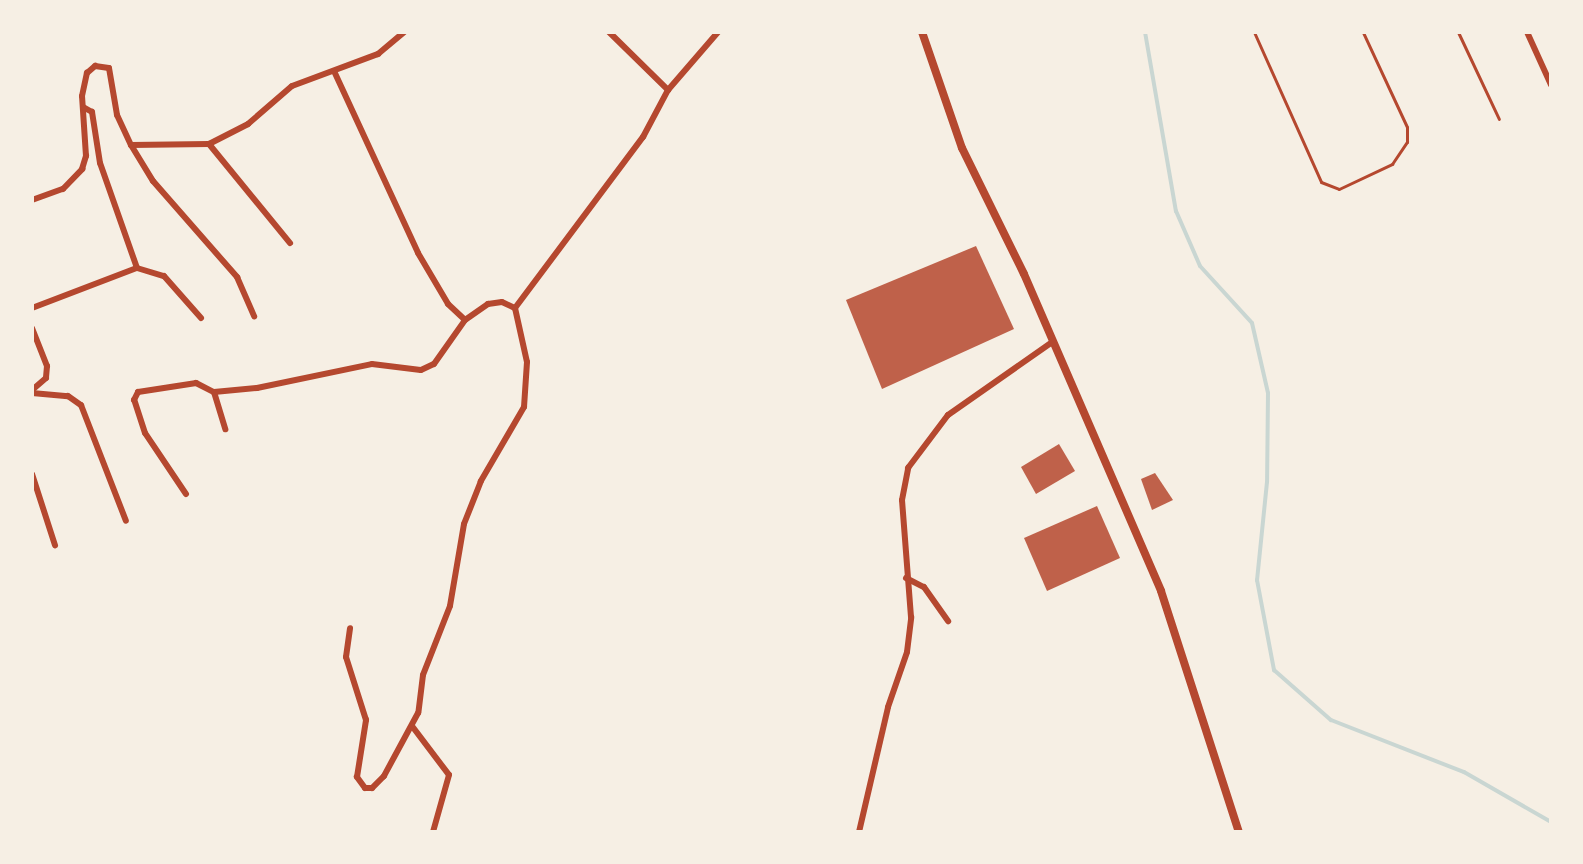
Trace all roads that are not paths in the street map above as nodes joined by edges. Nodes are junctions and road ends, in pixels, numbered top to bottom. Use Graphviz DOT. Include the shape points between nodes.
graph roads {
  1 [pos="404,32"];
  2 [pos="609,32"];
  3 [pos="718,32"];
  4 [pos="922,32"];
  5 [pos="1254,32"];
  6 [pos="1363,32"];
  7 [pos="1458,32"];
  8 [pos="1527,32"];
  9 [pos="334,71"];
  10 [pos="1551,85"];
  11 [pos="668,90"];
  12 [pos="83,107"];
  13 [pos="1499,119"];
  14 [pos="209,144"];
  15 [pos="131,145"];
  16 [pos="32,200"];
  17 [pos="290,243"];
  18 [pos="137,268"];
  19 [pos="32,308"];
  20 [pos="515,308"];
  21 [pos="254,316"];
  22 [pos="201,318"];
  23 [pos="465,320"];
  24 [pos="32,328"];
  25 [pos="1051,343"];
  26 [pos="32,392"];
  27 [pos="214,392"];
  28 [pos="225,429"];
  29 [pos="32,474"];
  30 [pos="186,494"];
  31 [pos="126,521"];
  32 [pos="55,545"];
  33 [pos="906,578"];
  34 [pos="948,621"];
  35 [pos="350,628"];
  36 [pos="412,726"];
  37 [pos="433,832"];
  38 [pos="859,832"];
  39 [pos="1239,832"];
  1 -- 9 [label="street" via="378,54"];
  2 -- 11 [label="street"];
  3 -- 11 [label="street"];
  4 -- 25 [label="street" via="962,148 1024,274"];
  5 -- 6 [label="lane" via="1321,182 1339,189 1392,164 1407,142 1407,127"];
  7 -- 13 [label="lane"];
  8 -- 10 [label="street"];
  9 -- 14 [label="street" via="292,86 248,124"];
  9 -- 23 [label="street" via="418,253 448,304"];
  11 -- 20 [label="street" via="643,137"];
  12 -- 15 [label="street" via="87,73 95,66 109,68 117,115"];
  12 -- 16 [label="street" via="82,169 63,189"];
  12 -- 18 [label="street" via="94,119 100,163"];
  14 -- 15 [label="street"];
  14 -- 17 [label="street"];
  15 -- 21 [label="street" via="153,181 237,277"];
  18 -- 19 [label="street"];
  18 -- 22 [label="street" via="164,276"];
  20 -- 23 [label="street" via="502,302 488,304"];
  20 -- 36 [label="street" via="527,362 524,407 481,481 464,524 450,606 423,675"];
  23 -- 27 [label="street" via="434,364 421,370 372,364"];
  24 -- 26 [label="street" via="47,366 46,378"];
  25 -- 33 [label="street" via="948,415 914,455 902,493"];
  25 -- 39 [label="street" via="1161,591"];
  26 -- 31 [label="street" via="68,396 81,405"];
  27 -- 28 [label="street"];
  27 -- 30 [label="street" via="196,383 134,395 145,433"];
  29 -- 32 [label="street"];
  33 -- 34 [label="street" via="924,587"];
  33 -- 38 [label="street" via="911,617 905,667 888,707"];
  35 -- 36 [label="street" via="346,657 366,720 359,783 365,788 378,785"];
  36 -- 37 [label="street" via="449,775"];
}
